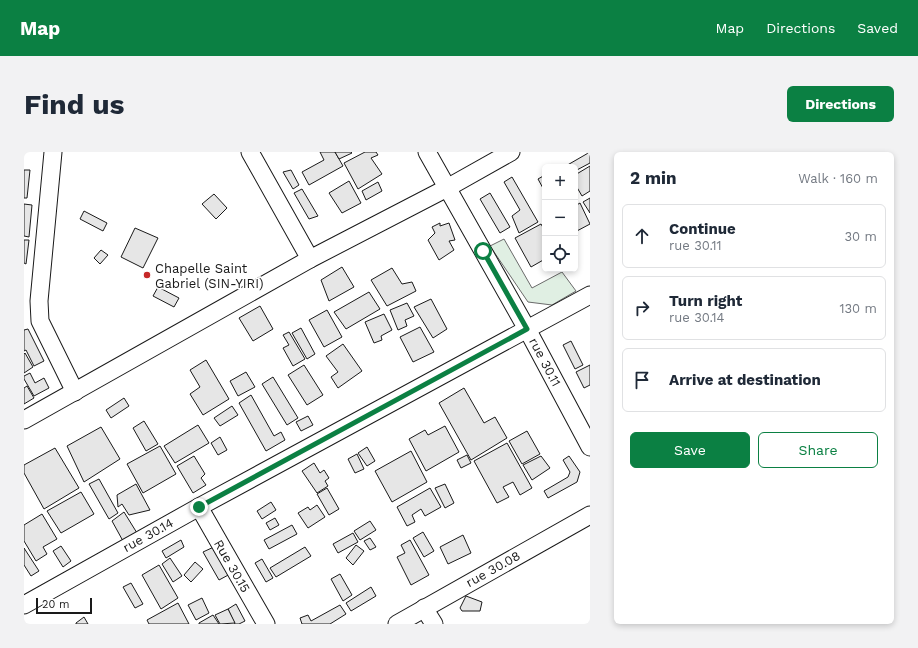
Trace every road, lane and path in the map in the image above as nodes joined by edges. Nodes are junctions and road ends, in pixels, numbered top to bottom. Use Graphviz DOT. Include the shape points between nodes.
graph roads {
  1 [pos="53,152"];
  2 [pos="250,152"];
  3 [pos="427,152"];
  4 [pos="511,152"];
  5 [pos="447,188"];
  6 [pos="310,259"];
  7 [pos="590,295"];
  8 [pos="527,329"];
  9 [pos="75,392"];
  10 [pos="24,420"];
  11 [pos="590,447"];
  12 [pos="199,507"];
  13 [pos="590,515"];
  14 [pos="24,605"];
  15 [pos="424,608"];
  16 [pos="266,624"];
  17 [pos="397,624"];
  18 [pos="434,624"];
  1 -- 9 [label="street" via="39,301 40,321"];
  2 -- 6 [label="street"];
  3 -- 5 [label="street, rue 30.11"];
  4 -- 5 [label="street"];
  5 -- 6 [label="street"];
  5 -- 8 [label="street, rue 30.11"];
  6 -- 9 [label="street"];
  7 -- 8 [label="street, rue 30.14"];
  8 -- 11 [label="street, rue 30.11"];
  8 -- 12 [label="street, rue 30.14"];
  9 -- 10 [label="street"];
  12 -- 14 [label="street, rue 30.14"];
  12 -- 16 [label="street, Rue 30.15"];
  13 -- 15 [label="street, rue 30.08"];
  15 -- 17 [label="street, rue 30.08"];
  15 -- 18 [label="street"];
}
